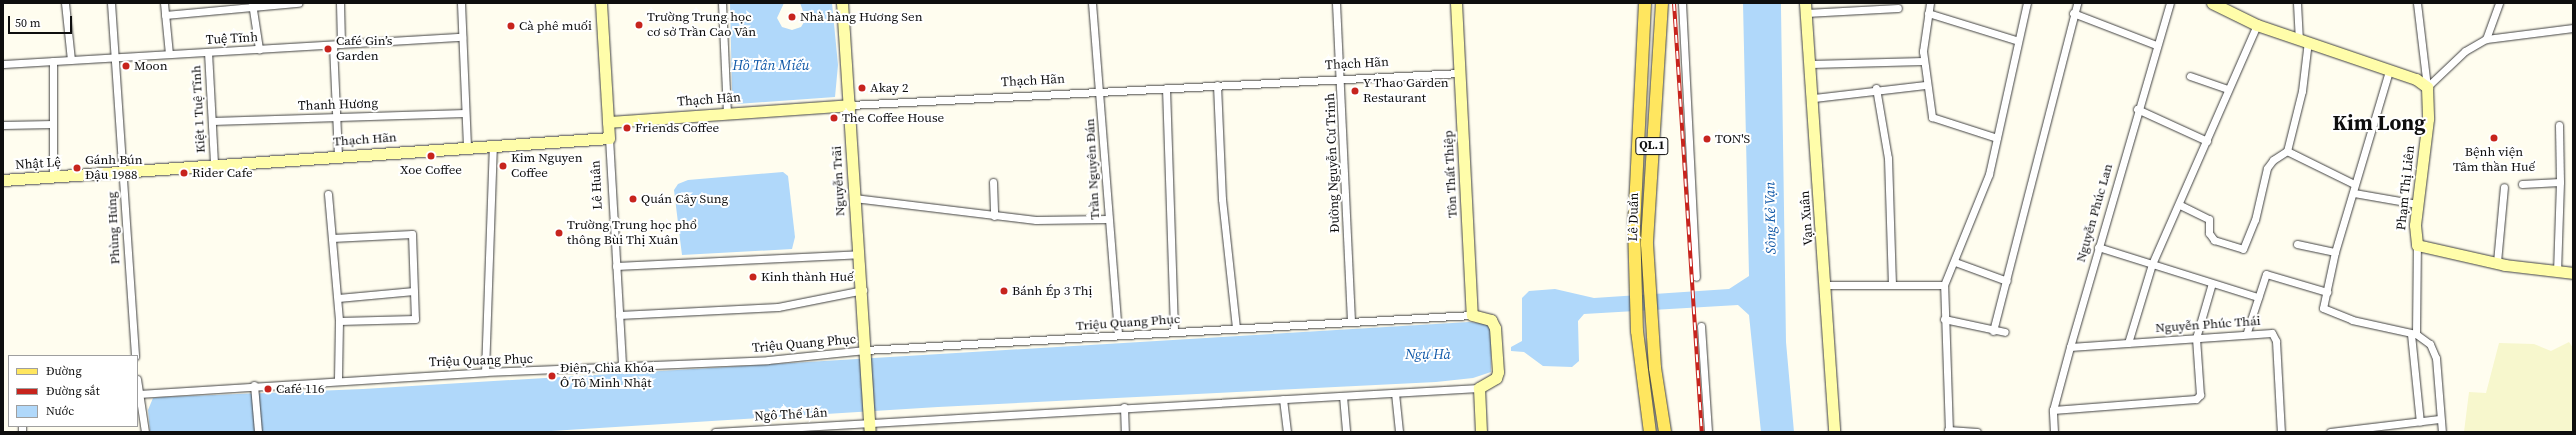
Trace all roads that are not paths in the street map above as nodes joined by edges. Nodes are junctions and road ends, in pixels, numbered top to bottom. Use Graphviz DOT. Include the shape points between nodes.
graph roads {
  1 [pos="65,3"];
  2 [pos="111,3"];
  3 [pos="164,3"];
  4 [pos="298,3"];
  5 [pos="340,3"];
  6 [pos="461,3"];
  7 [pos="601,3"];
  8 [pos="722,3"];
  9 [pos="842,3"];
  10 [pos="1092,3"];
  11 [pos="1336,3"];
  12 [pos="1456,3"];
  13 [pos="1645,3"];
  14 [pos="1662,3"];
  15 [pos="1682,3"];
  16 [pos="1930,3"];
  17 [pos="2027,3"];
  18 [pos="2077,3"];
  19 [pos="2170,3"];
  20 [pos="2212,3"];
  21 [pos="2296,3"];
  22 [pos="2417,3"];
  23 [pos="2499,3"];
  24 [pos="252,4"];
  25 [pos="1805,8"];
  26 [pos="1898,8"];
  27 [pos="1928,13"];
  28 [pos="2073,13"];
  29 [pos="166,15"];
  30 [pos="2257,25"];
  31 [pos="2573,28"];
  32 [pos="1646,33"];
  33 [pos="1661,33"];
  34 [pos="462,38"];
  35 [pos="2486,39"];
  36 [pos="2016,40"];
  37 [pos="2303,40"];
  38 [pos="337,45"];
  39 [pos="2156,45"];
  40 [pos="259,49"];
  41 [pos="208,52"];
  42 [pos="169,54"];
  43 [pos="115,56"];
  44 [pos="71,60"];
  45 [pos="1923,60"];
  46 [pos="53,61"];
  47 [pos="3,64"];
  48 [pos="1811,64"];
  49 [pos="2389,71"];
  50 [pos="1460,73"];
  51 [pos="2190,76"];
  52 [pos="1341,79"];
  53 [pos="1925,85"];
  54 [pos="1217,86"];
  55 [pos="2427,87"];
  56 [pos="1166,88"];
  57 [pos="1876,88"];
  58 [pos="2227,88"];
  59 [pos="1101,92"];
  60 [pos="1814,98"];
  61 [pos="850,105"];
  62 [pos="2137,109"];
  63 [pos="727,112"];
  64 [pos="465,113"];
  65 [pos="336,117"];
  66 [pos="212,121"];
  67 [pos="608,122"];
  68 [pos="54,124"];
  69 [pos="3,125"];
  70 [pos="2559,125"];
  71 [pos="609,138"];
  72 [pos="1997,138"];
  73 [pos="2207,141"];
  74 [pos="467,146"];
  75 [pos="493,146"];
  76 [pos="2287,152"];
  77 [pos="338,156"];
  78 [pos="214,164"];
  79 [pos="123,172"];
  80 [pos="54,177"];
  81 [pos="3,180"];
  82 [pos="992,182"];
  83 [pos="2560,182"];
  84 [pos="2354,184"];
  85 [pos="2522,184"];
  86 [pos="2504,187"];
  87 [pos="2354,193"];
  88 [pos="328,194"];
  89 [pos="854,198"];
  90 [pos="2417,204"];
  91 [pos="2180,205"];
  92 [pos="994,216"];
  93 [pos="1108,219"];
  94 [pos="332,238"];
  95 [pos="2297,244"];
  96 [pos="2417,245"];
  97 [pos="2098,247"];
  98 [pos="2335,252"];
  99 [pos="859,254"];
  100 [pos="1955,262"];
  101 [pos="2497,262"];
  102 [pos="2152,264"];
  103 [pos="616,266"];
  104 [pos="2557,271"];
  105 [pos="2573,273"];
  106 [pos="1696,277"];
  107 [pos="2007,281"];
  108 [pos="2212,283"];
  109 [pos="1892,284"];
  110 [pos="1826,285"];
  111 [pos="1944,285"];
  112 [pos="863,290"];
  113 [pos="414,291"];
  114 [pos="2327,292"];
  115 [pos="2258,297"];
  116 [pos="338,298"];
  117 [pos="1472,315"];
  118 [pos="619,316"];
  119 [pos="1944,319"];
  120 [pos="339,321"];
  121 [pos="1351,322"];
  122 [pos="1701,326"];
  123 [pos="1236,328"];
  124 [pos="1174,331"];
  125 [pos="1993,331"];
  126 [pos="2005,332"];
  127 [pos="2247,332"];
  128 [pos="1118,334"];
  129 [pos="2413,334"];
  130 [pos="2196,338"];
  131 [pos="2128,342"];
  132 [pos="2070,347"];
  133 [pos="865,354"];
  134 [pos="135,355"];
  135 [pos="622,366"];
  136 [pos="485,372"];
  137 [pos="338,381"];
  138 [pos="1479,388"];
  139 [pos="255,389"];
  140 [pos="1395,393"];
  141 [pos="138,394"];
  142 [pos="1343,396"];
  143 [pos="1283,399"];
  144 [pos="1124,407"];
  145 [pos="2053,410"];
  146 [pos="2439,419"];
  147 [pos="2420,422"];
  148 [pos="870,424"];
  149 [pos="1948,431"];
  150 [pos="145,432"];
  151 [pos="258,432"];
  152 [pos="715,432"];
  153 [pos="1125,432"];
  154 [pos="1287,432"];
  155 [pos="1346,432"];
  156 [pos="1399,432"];
  157 [pos="1481,432"];
  158 [pos="1650,432"];
  159 [pos="1665,432"];
  160 [pos="1708,432"];
  161 [pos="1834,432"];
  162 [pos="1977,432"];
  163 [pos="2054,432"];
  164 [pos="2281,432"];
  165 [pos="2330,432"];
  166 [pos="2442,432"];
  1 -- 44 [label="street"];
  2 -- 43 [label="street, Phùng Hưng"];
  3 -- 29 [label="street"];
  4 -- 24 [label="street"];
  5 -- 38 [label="street"];
  6 -- 34 [label="street"];
  7 -- 67 [label="street, Lê Huân"];
  8 -- 63 [label="street"];
  9 -- 61 [label="street, Nguyễn Trãi"];
  10 -- 59 [label="street, Trần Nguyên Đán"];
  11 -- 52 [label="street, Đường Nguyễn Cư Trinh"];
  12 -- 50 [label="street, Tôn Thất Thiệp"];
  13 -- 32 [label="main road, Lê Duẩn / QL.1"];
  14 -- 33 [label="main road, Lê Duẩn / QL.1"];
  15 -- 106 [label="street"];
  16 -- 27 [label="street"];
  17 -- 36 [label="street"];
  18 -- 28 [label="street"];
  19 -- 39 [label="street, Nguyễn Phúc Lan"];
  20 -- 30 [label="street"];
  21 -- 37 [label="street"];
  22 -- 55 [label="street"];
  23 -- 35 [label="street"];
  24 -- 29 [label="street"];
  24 -- 40 [label="street"];
  25 -- 26 [label="street"];
  25 -- 48 [label="street, Vạn Xuân"];
  27 -- 36 [label="street"];
  27 -- 45 [label="street"];
  28 -- 39 [label="street"];
  28 -- 107 [label="street"];
  29 -- 42 [label="street"];
  30 -- 37 [label="street"];
  30 -- 58 [label="street"];
  31 -- 35 [label="street"];
  32 -- 33 [label="main road"];
  32 -- 158 [label="main road, Lê Duẩn / QL.1" via="1634,225 1637,331"];
  33 -- 159 [label="main road, Lê Duẩn / QL.1" via="1649,186 1655,368"];
  34 -- 38 [label="street, Tuệ Tĩnh"];
  34 -- 64 [label="street"];
  35 -- 55 [label="street" via="2465,51"];
  36 -- 72 [label="street"];
  37 -- 49 [label="street"];
  37 -- 76 [label="street" via="2302,91"];
  38 -- 40 [label="street, Tuệ Tĩnh"];
  38 -- 65 [label="street"];
  39 -- 62 [label="street, Nguyễn Phúc Lan"];
  40 -- 41 [label="street, Tuệ Tĩnh"];
  41 -- 42 [label="street, Tuệ Tĩnh"];
  41 -- 66 [label="street, Kiệt 1 Tuệ Tĩnh"];
  42 -- 43 [label="street, Tuệ Tĩnh"];
  43 -- 44 [label="street, Tuệ Tĩnh"];
  43 -- 79 [label="street, Phùng Hưng"];
  44 -- 46 [label="street, Tuệ Tĩnh"];
  45 -- 48 [label="street"];
  45 -- 53 [label="street"];
  46 -- 47 [label="street, Tuệ Tĩnh"];
  46 -- 68 [label="street"];
  48 -- 60 [label="street, Vạn Xuân"];
  49 -- 55 [label="street" via="2416,79"];
  49 -- 84 [label="street"];
  50 -- 52 [label="street, Thạch Hãn"];
  50 -- 117 [label="street, Tôn Thất Thiệp"];
  51 -- 58 [label="street"];
  52 -- 54 [label="street, Thạch Hãn"];
  52 -- 121 [label="street, Đường Nguyễn Cư Trinh"];
  53 -- 57 [label="street"];
  53 -- 72 [label="street" via="1932,117"];
  54 -- 56 [label="street, Thạch Hãn"];
  54 -- 123 [label="street" via="1223,206"];
  55 -- 90 [label="street, Phạm Thị Liên" via="2428,118"];
  56 -- 59 [label="street, Thạch Hãn"];
  56 -- 124 [label="street"];
  57 -- 60 [label="street"];
  57 -- 109 [label="street" via="1888,158"];
  58 -- 73 [label="street"];
  59 -- 61 [label="street, Thạch Hãn"];
  59 -- 93 [label="street, Trần Nguyên Đán"];
  60 -- 110 [label="street, Vạn Xuân"];
  61 -- 63 [label="street, Thạch Hãn"];
  61 -- 89 [label="street, Nguyễn Trãi"];
  62 -- 73 [label="street"];
  62 -- 97 [label="street, Nguyễn Phúc Lan"];
  63 -- 67 [label="street, Thạch Hãn"];
  64 -- 65 [label="street, Thanh Hương"];
  64 -- 74 [label="street"];
  65 -- 66 [label="street, Thanh Hương"];
  65 -- 77 [label="street"];
  66 -- 78 [label="street, Kiệt 1 Tuệ Tĩnh"];
  67 -- 71 [label="street, Lê Huân"];
  68 -- 69 [label="street"];
  68 -- 80 [label="street"];
  70 -- 83 [label="street"];
  71 -- 75 [label="street, Thạch Hãn"];
  71 -- 103 [label="street, Lê Huân"];
  72 -- 100 [label="street" via="1989,174"];
  73 -- 91 [label="street"];
  74 -- 75 [label="street, Thạch Hãn"];
  74 -- 77 [label="street, Thạch Hãn"];
  75 -- 136 [label="street"];
  76 -- 84 [label="street"];
  76 -- 91 [label="street" via="2272,160 2267,168 2255,220 2243,249 2214,240 2209,233 2209,219"];
  77 -- 78 [label="street, Thạch Hãn"];
  78 -- 79 [label="street, Thạch Hãn"];
  79 -- 80 [label="street, Nhật Lệ"];
  79 -- 134 [label="street, Phùng Hưng"];
  80 -- 81 [label="street, Nhật Lệ"];
  82 -- 92 [label="street"];
  83 -- 85 [label="street"];
  83 -- 104 [label="street"];
  84 -- 87 [label="street"];
  86 -- 101 [label="street"];
  87 -- 90 [label="street"];
  87 -- 98 [label="street"];
  88 -- 94 [label="street"];
  89 -- 92 [label="street"];
  89 -- 99 [label="street, Nguyễn Trãi"];
  90 -- 96 [label="street, Phạm Thị Liên"];
  91 -- 102 [label="street"];
  92 -- 93 [label="street" via="1036,220"];
  93 -- 128 [label="street, Trần Nguyên Đán"];
  94 -- 113 [label="street" via="412,234"];
  94 -- 116 [label="street"];
  95 -- 98 [label="street"];
  96 -- 101 [label="street, Phạm Thị Liên"];
  96 -- 129 [label="street"];
  97 -- 102 [label="street"];
  97 -- 132 [label="street, Nguyễn Phúc Lan"];
  98 -- 114 [label="street"];
  99 -- 103 [label="street"];
  99 -- 112 [label="street, Nguyễn Trãi"];
  100 -- 107 [label="street"];
  100 -- 111 [label="street"];
  101 -- 104 [label="street, Phạm Thị Liên"];
  102 -- 108 [label="street"];
  102 -- 131 [label="street"];
  103 -- 118 [label="street, Lê Huân"];
  104 -- 105 [label="street, Phạm Thị Liên"];
  107 -- 125 [label="street"];
  108 -- 115 [label="street"];
  108 -- 130 [label="street"];
  109 -- 110 [label="street"];
  109 -- 111 [label="street"];
  110 -- 161 [label="street, Vạn Xuân"];
  111 -- 119 [label="street"];
  112 -- 118 [label="street" via="778,307"];
  112 -- 133 [label="street, Nguyễn Trãi"];
  113 -- 116 [label="street"];
  113 -- 120 [label="street" via="415,320"];
  114 -- 115 [label="street" via="2266,274"];
  114 -- 129 [label="street" via="2323,308 2352,320"];
  115 -- 127 [label="street"];
  116 -- 120 [label="street"];
  117 -- 121 [label="street, Triệu Quang Phục"];
  117 -- 138 [label="street" via="1490,320 1495,328 1498,372 1496,378"];
  118 -- 135 [label="street, Lê Huân"];
  119 -- 125 [label="street"];
  119 -- 149 [label="street"];
  120 -- 137 [label="street"];
  121 -- 123 [label="street, Triệu Quang Phục"];
  122 -- 160 [label="street"];
  123 -- 124 [label="street, Triệu Quang Phục"];
  124 -- 128 [label="street, Triệu Quang Phục"];
  125 -- 126 [label="street"];
  127 -- 130 [label="street, Nguyễn Phúc Thái"];
  127 -- 164 [label="street, Nguyễn Phúc Thái" via="2269,332 2275,336"];
  128 -- 133 [label="street, Triệu Quang Phục"];
  129 -- 146 [label="street" via="2430,344 2436,358"];
  129 -- 147 [label="street"];
  130 -- 131 [label="street, Nguyễn Phúc Thái"];
  130 -- 145 [label="street" via="2200,395 2196,399"];
  131 -- 132 [label="street, Nguyễn Phúc Thái"];
  132 -- 145 [label="street, Nguyễn Phúc Lan"];
  133 -- 135 [label="street, Triệu Quang Phục"];
  133 -- 148 [label="street, Nguyễn Trãi"];
  135 -- 136 [label="street, Triệu Quang Phục"];
  136 -- 137 [label="street, Triệu Quang Phục"];
  137 -- 139 [label="street, Triệu Quang Phục"];
  138 -- 140 [label="street, Ngô Thế Lân"];
  138 -- 157 [label="street"];
  139 -- 141 [label="street, Triệu Quang Phục"];
  139 -- 151 [label="street"];
  140 -- 142 [label="street, Ngô Thế Lân"];
  140 -- 156 [label="street"];
  141 -- 150 [label="street"];
  142 -- 143 [label="street, Ngô Thế Lân"];
  142 -- 155 [label="street"];
  143 -- 144 [label="street, Ngô Thế Lân"];
  143 -- 154 [label="street"];
  144 -- 148 [label="street, Ngô Thế Lân"];
  144 -- 153 [label="street"];
  145 -- 163 [label="street, Nguyễn Phúc Lan"];
  146 -- 147 [label="street"];
  146 -- 166 [label="street"];
  147 -- 165 [label="street"];
  148 -- 152 [label="street, Ngô Thế Lân"];
  149 -- 162 [label="street"];
}
